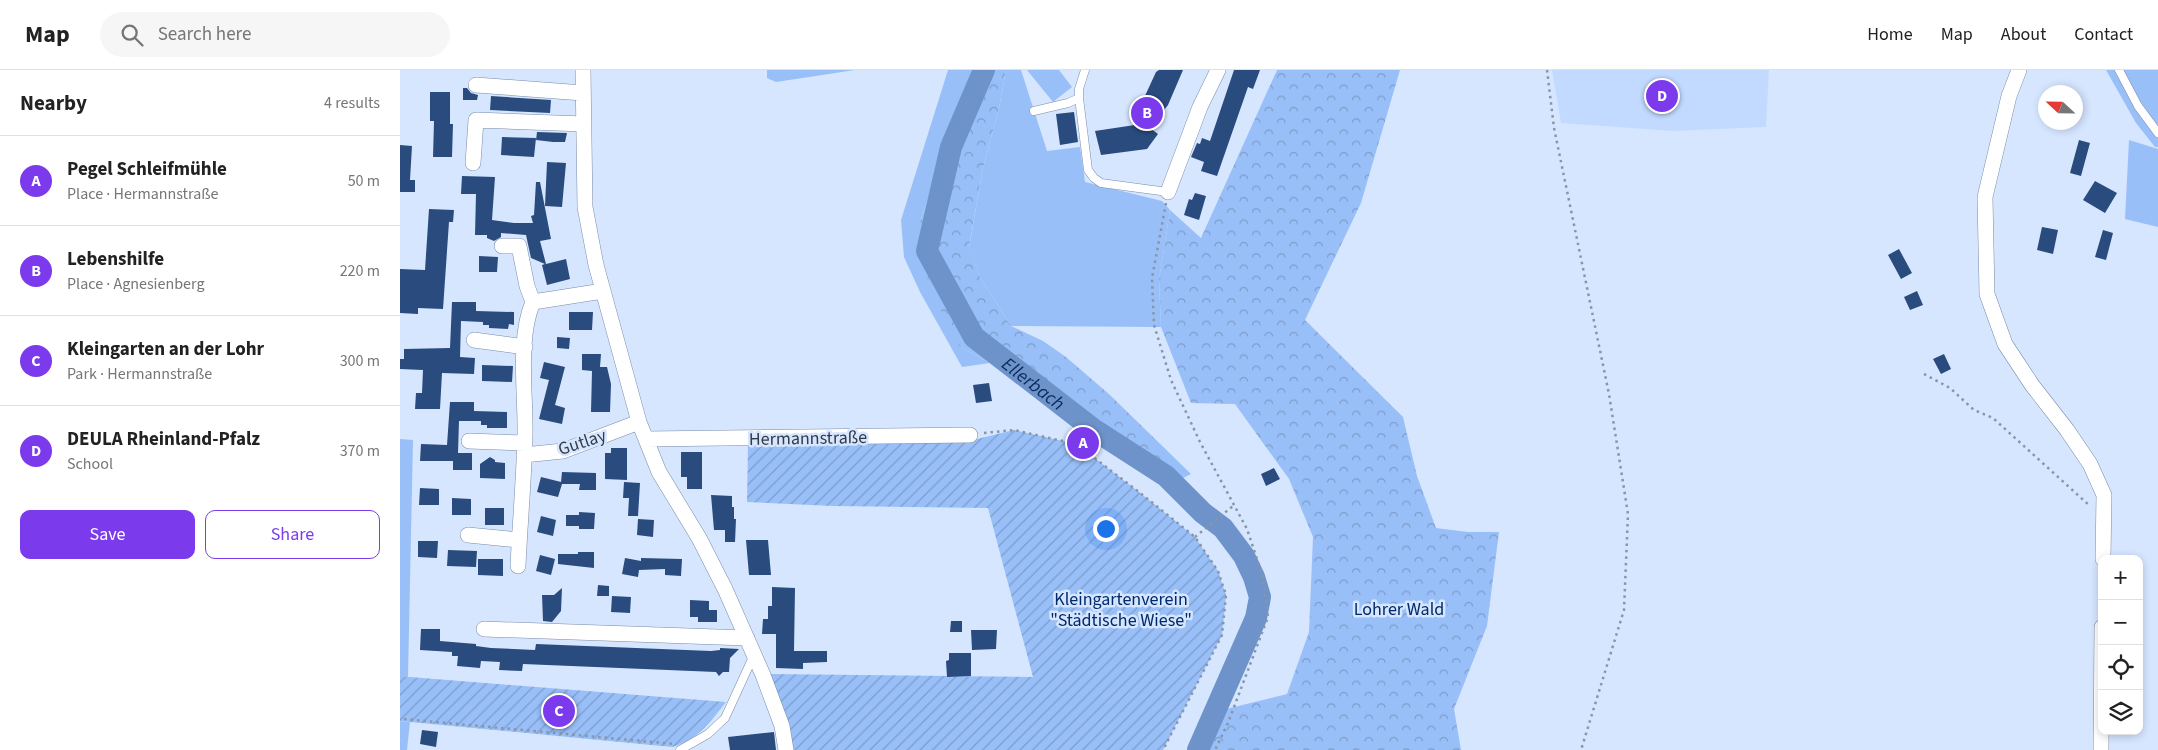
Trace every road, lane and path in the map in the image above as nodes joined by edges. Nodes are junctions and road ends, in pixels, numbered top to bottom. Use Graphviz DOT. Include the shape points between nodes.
graph roads {
  1 [pos="583,70"];
  2 [pos="1085,70"];
  3 [pos="1218,70"];
  4 [pos="1548,70"];
  5 [pos="2019,70"];
  6 [pos="2119,70"];
  7 [pos="476,85"];
  8 [pos="583,93"];
  9 [pos="1078,98"];
  10 [pos="1034,112"];
  11 [pos="584,124"];
  12 [pos="2158,133"];
  13 [pos="473,163"];
  14 [pos="1168,192"];
  15 [pos="502,246"];
  16 [pos="603,291"];
  17 [pos="533,302"];
  18 [pos="474,340"];
  19 [pos="525,347"];
  20 [pos="1924,374"];
  21 [pos="639,422"];
  22 [pos="970,435"];
  23 [pos="646,439"];
  24 [pos="469,440"];
  25 [pos="524,449"];
  26 [pos="1233,506"];
  27 [pos="2104,510"];
  28 [pos="468,535"];
  29 [pos="1195,537"];
  30 [pos="519,540"];
  31 [pos="2103,555"];
  32 [pos="518,566"];
  33 [pos="484,629"];
  34 [pos="746,638"];
  35 [pos="2102,645"];
  36 [pos="754,656"];
  37 [pos="404,719"];
  38 [pos="679,750"];
  39 [pos="786,750"];
  40 [pos="1163,750"];
  41 [pos="1215,750"];
  42 [pos="1581,750"];
  43 [pos="2101,750"];
  1 -- 8 [label="street"];
  2 -- 9 [label="lane"];
  3 -- 14 [label="street" via="1200,107"];
  4 -- 42 [label="path" via="1554,128 1609,394 1628,514 1624,610"];
  5 -- 27 [label="street" via="2009,96 1985,197 1987,294 2005,344 2090,464 2104,495"];
  6 -- 12 [label="lane" via="2138,106"];
  7 -- 8 [label="street"];
  8 -- 11 [label="street"];
  9 -- 10 [label="lane"];
  9 -- 14 [label="lane" via="1088,170 1094,178 1101,183"];
  11 -- 13 [label="street" via="476,120"];
  11 -- 16 [label="street" via="586,207"];
  14 -- 26 [label="path" via="1152,278 1154,325 1171,380"];
  15 -- 17 [label="street" via="519,246"];
  16 -- 17 [label="street"];
  16 -- 21 [label="street"];
  17 -- 19 [label="street" via="528,315"];
  18 -- 19 [label="street"];
  19 -- 25 [label="street"];
  20 -- 27 [label="path" via="1950,388 1974,410 1993,418 2088,506"];
  21 -- 23 [label="street"];
  21 -- 25 [label="street, Gutlay" via="563,451"];
  22 -- 23 [label="street, Hermannstraße"];
  22 -- 29 [label="path" via="1014,430 1076,444"];
  23 -- 34 [label="street" via="659,472 699,538"];
  24 -- 25 [label="street, Gutlay"];
  25 -- 30 [label="street"];
  26 -- 29 [label="path"];
  26 -- 41 [label="path" via="1247,529 1263,576 1268,617"];
  27 -- 31 [label="street"];
  28 -- 30 [label="street"];
  29 -- 40 [label="path" via="1218,571 1226,595 1222,635"];
  30 -- 32 [label="street"];
  33 -- 34 [label="street"];
  34 -- 36 [label="street"];
  35 -- 43 [label="street"];
  36 -- 38 [label="lane" via="725,718 708,734"];
  36 -- 39 [label="street" via="782,726"];
  37 -- 38 [label="path" via="674,744"];
}
